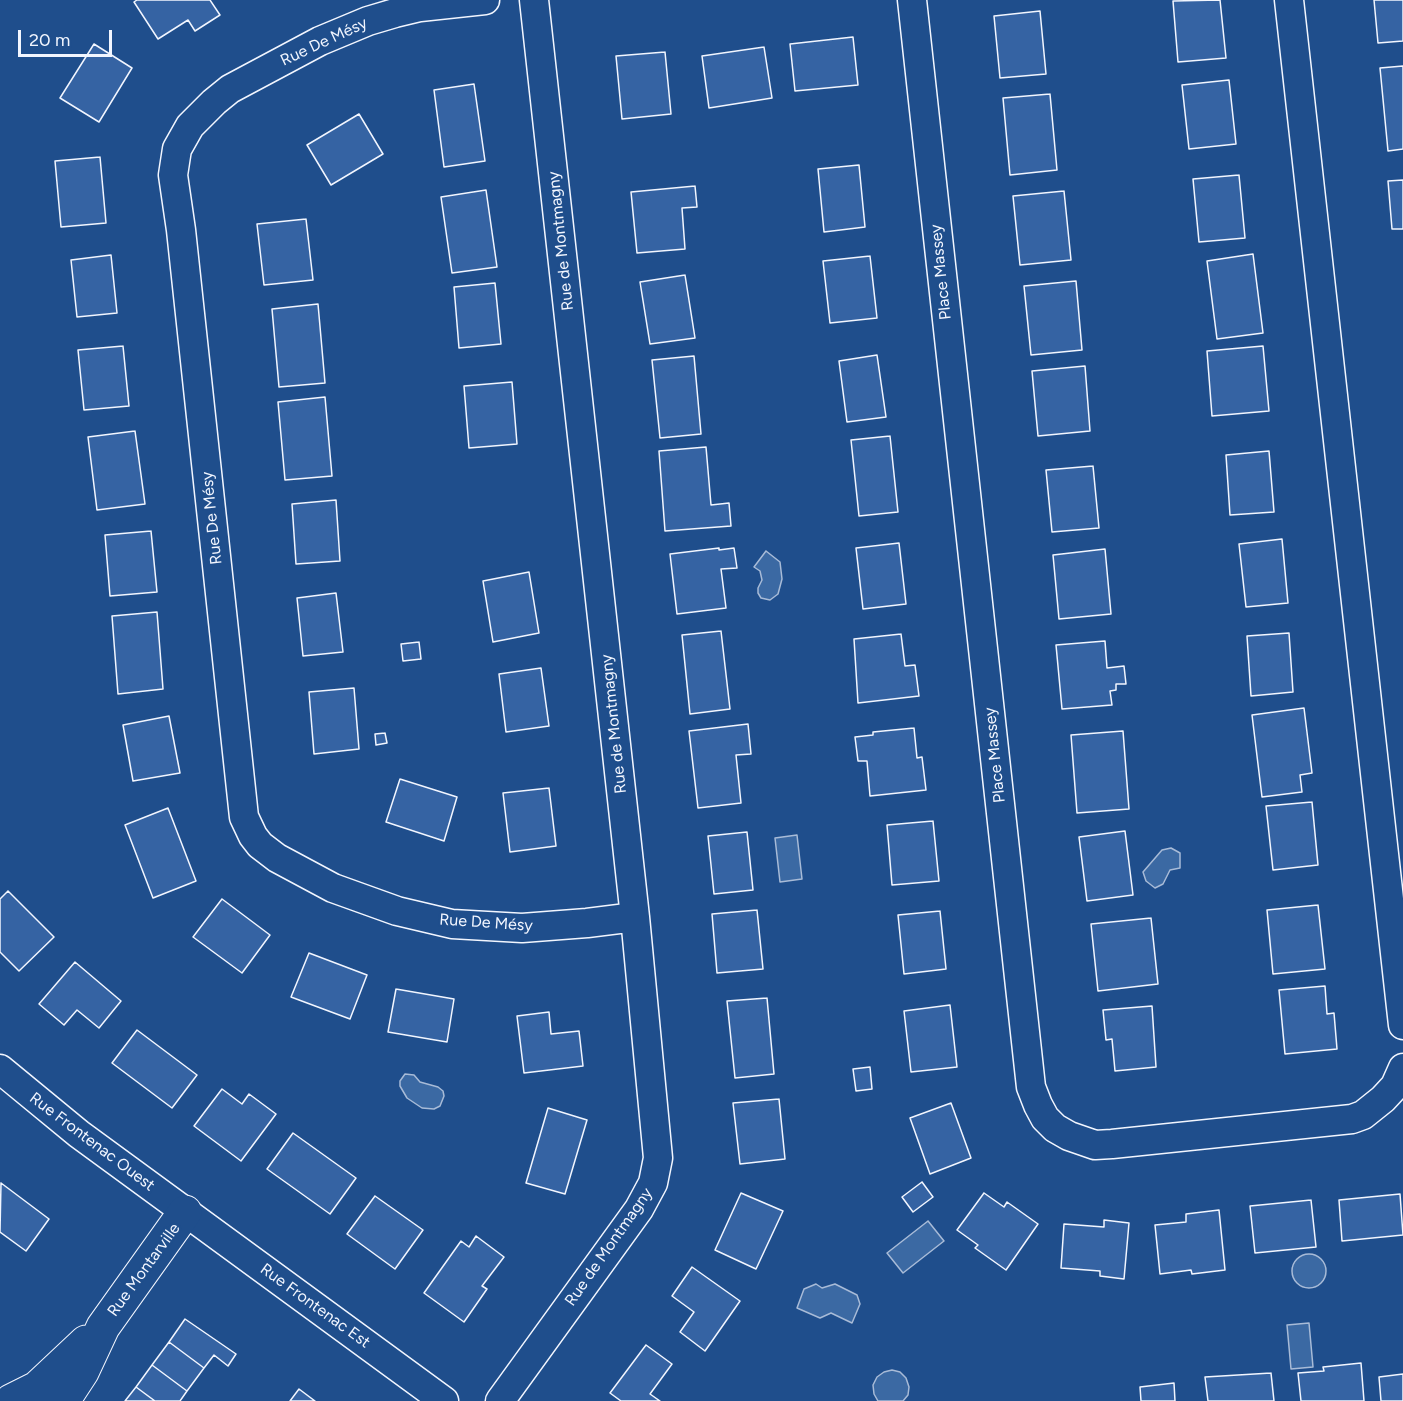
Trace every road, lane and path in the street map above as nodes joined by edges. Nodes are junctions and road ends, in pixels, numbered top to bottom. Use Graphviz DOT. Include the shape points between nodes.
graph roads {
  1 [pos="484,0"];
  2 [pos="534,0"];
  3 [pos="912,0"];
  4 [pos="1289,0"];
  5 [pos="635,917"];
  6 [pos="1403,1025"];
  7 [pos="1403,1068"];
  8 [pos="0,1069"];
  9 [pos="185,1212"];
  10 [pos="103,1327"];
  11 [pos="12,1401"];
  12 [pos="63,1401"];
  13 [pos="444,1401"];
  14 [pos="500,1401"];
  1 -- 5 [label="street, Rue De Mésy" via="394,13 320,42 222,96 202,112 177,149 173,175 244,817 268,852 333,888 397,911 452,924 522,928"];
  2 -- 5 [label="street, Rue de Montmagny"];
  3 -- 7 [label="street, Place Massey" via="1031,1087 1038,1105 1045,1118 1069,1136 1095,1145 1112,1144 1352,1119 1383,1099 1395,1086"];
  4 -- 6 [label="street"];
  5 -- 14 [label="street, Rue de Montmagny" via="658,1158 653,1183 639,1209"];
  8 -- 9 [label="street, Rue Frontenac Ouest" via="79,1134"];
  9 -- 10 [label="street, Rue Montarville"];
  9 -- 13 [label="street, Rue Frontenac Est"];
  10 -- 11 [label="street, Rue Montarville" via="37,1388"];
  10 -- 12 [label="street, Rue Montarville"];
}
